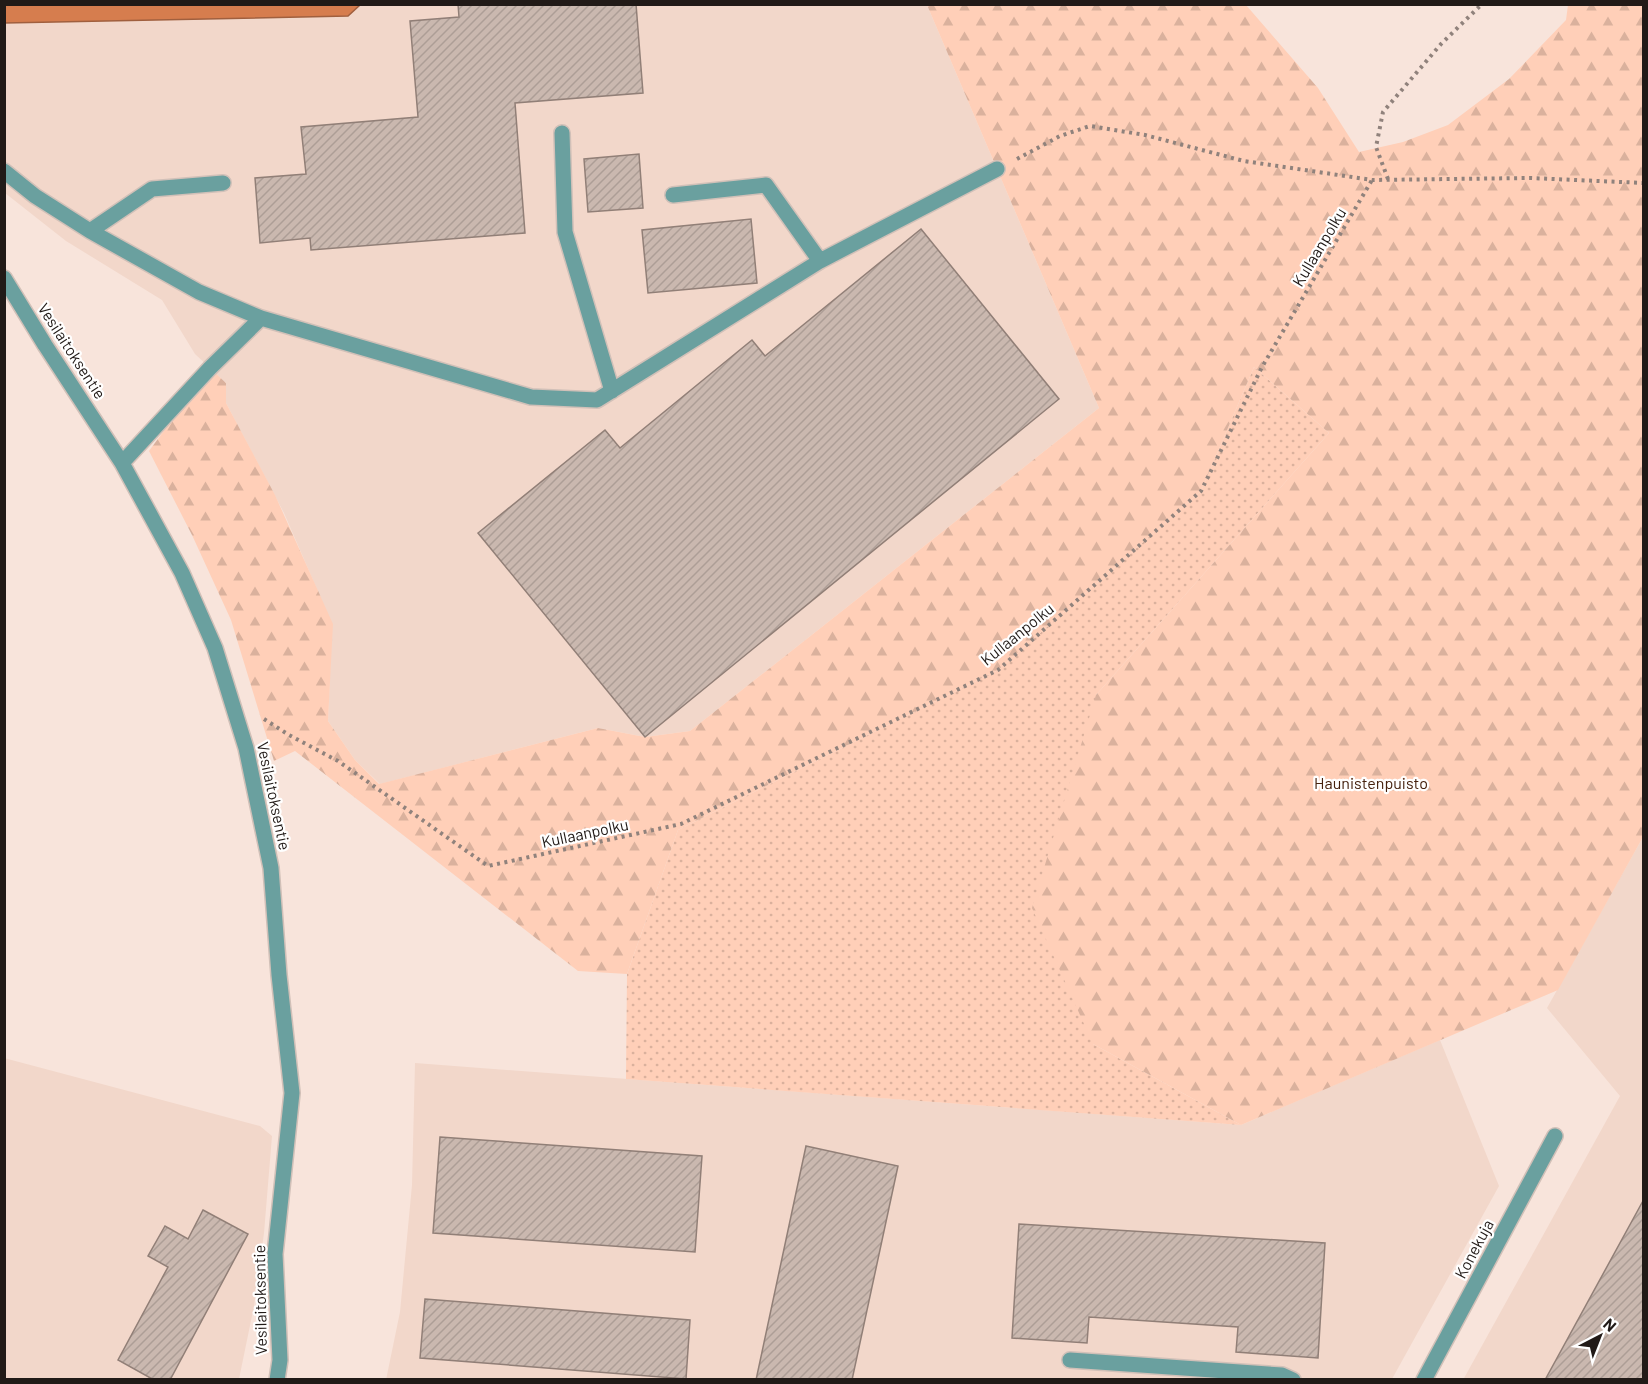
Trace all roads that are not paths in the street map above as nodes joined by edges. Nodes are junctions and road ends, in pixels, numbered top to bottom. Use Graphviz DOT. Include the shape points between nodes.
graph roads {
  1 [pos="562,133"];
  2 [pos="997,168"];
  3 [pos="4,171"];
  4 [pos="223,183"];
  5 [pos="673,195"];
  6 [pos="90,231"];
  7 [pos="820,261"];
  8 [pos="4,278"];
  9 [pos="261,318"];
  10 [pos="612,391"];
  11 [pos="122,463"];
  12 [pos="1555,1136"];
  13 [pos="1070,1360"];
  14 [pos="277,1380"];
  15 [pos="1293,1380"];
  16 [pos="1424,1380"];
  1 -- 10 [label="street" via="565,232"];
  2 -- 7 [label="street"];
  3 -- 6 [label="street"];
  4 -- 6 [label="street" via="152,189"];
  5 -- 7 [label="street" via="766,185"];
  6 -- 9 [label="street" via="199,292"];
  7 -- 10 [label="street"];
  8 -- 11 [label="street, Vesilaitoksentie"];
  9 -- 10 [label="street" via="531,398 597,400"];
  9 -- 11 [label="street"];
  11 -- 14 [label="street, Vesilaitoksentie" via="182,573 215,648 246,748 271,868 292,1093 274,1254 280,1360"];
  12 -- 16 [label="street, Konekuja"];
  13 -- 15 [label="street" via="1282,1375"];
}
